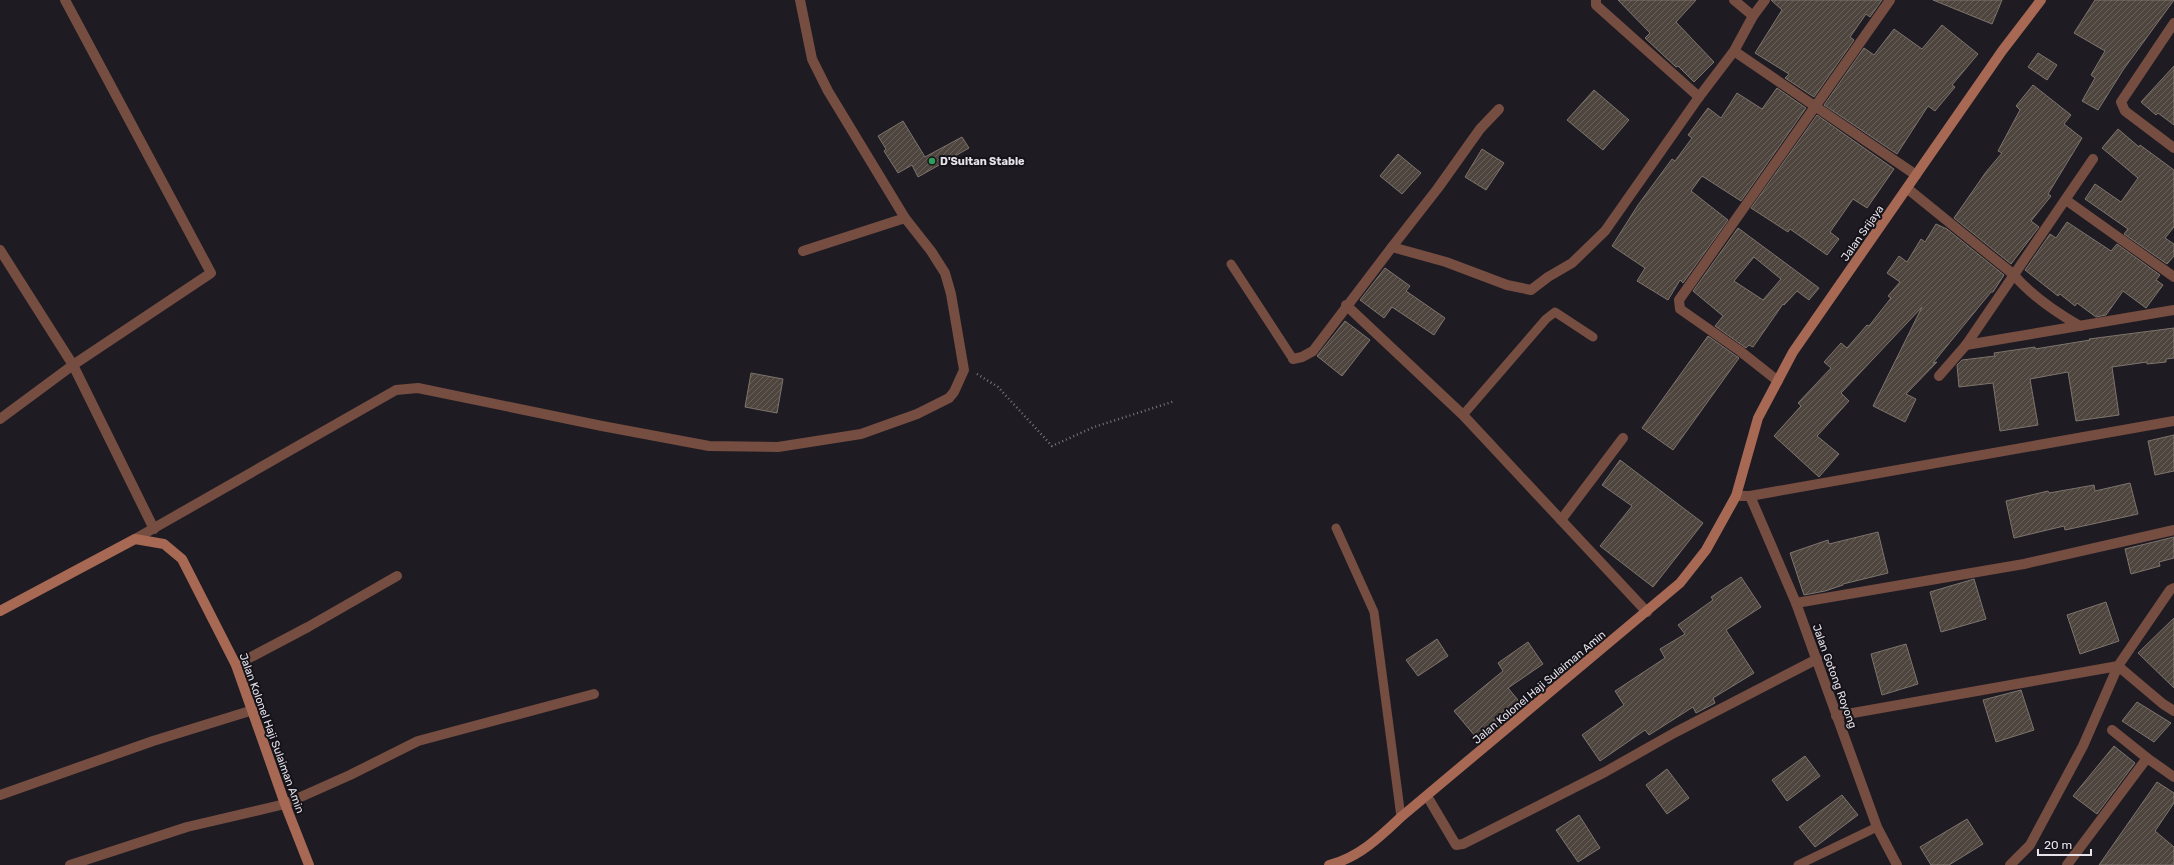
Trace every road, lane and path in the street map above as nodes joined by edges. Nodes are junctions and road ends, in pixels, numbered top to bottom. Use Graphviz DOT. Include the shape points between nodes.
graph roads {
  1 [pos="65,0"];
  2 [pos="800,0"];
  3 [pos="1596,0"];
  4 [pos="1734,0"];
  5 [pos="1765,0"];
  6 [pos="1890,0"];
  7 [pos="2041,0"];
  8 [pos="1753,16"];
  9 [pos="2174,23"];
  10 [pos="2170,36"];
  11 [pos="1734,51"];
  12 [pos="1699,97"];
  13 [pos="1814,107"];
  14 [pos="1499,109"];
  15 [pos="2174,148"];
  16 [pos="2093,159"];
  17 [pos="1916,175"];
  18 [pos="1908,189"];
  19 [pos="2066,200"];
  20 [pos="905,218"];
  21 [pos="1392,246"];
  22 [pos="0,250"];
  23 [pos="803,251"];
  24 [pos="1231,264"];
  25 [pos="2013,274"];
  26 [pos="2174,277"];
  27 [pos="1346,305"];
  28 [pos="2174,310"];
  29 [pos="2080,326"];
  30 [pos="1593,336"];
  31 [pos="1966,345"];
  32 [pos="1294,358"];
  33 [pos="73,365"];
  34 [pos="964,370"];
  35 [pos="1939,376"];
  36 [pos="1778,381"];
  37 [pos="1175,401"];
  38 [pos="1463,415"];
  39 [pos="0,418"];
  40 [pos="2174,421"];
  41 [pos="1623,438"];
  42 [pos="1736,496"];
  43 [pos="1750,496"];
  44 [pos="1561,520"];
  45 [pos="1336,528"];
  46 [pos="154,529"];
  47 [pos="2174,530"];
  48 [pos="134,539"];
  49 [pos="397,576"];
  50 [pos="2174,588"];
  51 [pos="1796,603"];
  52 [pos="0,611"];
  53 [pos="1647,612"];
  54 [pos="1816,659"];
  55 [pos="236,665"];
  56 [pos="2118,666"];
  57 [pos="594,694"];
  58 [pos="253,710"];
  59 [pos="2174,711"];
  60 [pos="1836,716"];
  61 [pos="2112,730"];
  62 [pos="2147,758"];
  63 [pos="2174,777"];
  64 [pos="0,795"];
  65 [pos="1427,796"];
  66 [pos="285,804"];
  67 [pos="1401,818"];
  68 [pos="1877,827"];
  69 [pos="70,865"];
  70 [pos="309,865"];
  71 [pos="1329,865"];
  72 [pos="1798,865"];
  73 [pos="1897,865"];
  74 [pos="2010,865"];
  75 [pos="2067,865"];
  1 -- 33 [label="street" via="210,273"];
  2 -- 20 [label="street" via="812,59 828,91"];
  3 -- 12 [label="street" via="1596,5"];
  4 -- 8 [label="street"];
  5 -- 8 [label="street"];
  6 -- 13 [label="street"];
  7 -- 17 [label="street, Jalan Srijaya" via="2002,51"];
  8 -- 11 [label="street"];
  9 -- 10 [label="street"];
  10 -- 15 [label="street" via="2121,102 2125,111"];
  11 -- 12 [label="street"];
  11 -- 13 [label="street"];
  12 -- 21 [label="street" via="1605,231 1572,263 1548,276 1531,290 1507,285 1446,262"];
  13 -- 17 [label="street"];
  13 -- 36 [label="street" via="1679,300 1680,309"];
  14 -- 21 [label="street" via="1480,129"];
  16 -- 19 [label="street"];
  17 -- 18 [label="street, Jalan Srijaya"];
  18 -- 25 [label="street"];
  18 -- 36 [label="street, Jalan Srijaya" via="1793,352"];
  19 -- 25 [label="street"];
  19 -- 26 [label="street"];
  20 -- 23 [label="street"];
  20 -- 34 [label="street" via="945,273"];
  21 -- 27 [label="street"];
  22 -- 33 [label="street"];
  24 -- 32 [label="lane"];
  25 -- 29 [label="street" via="2023,286 2063,317"];
  25 -- 31 [label="street"];
  27 -- 32 [label="street" via="1313,351"];
  27 -- 38 [label="street"];
  28 -- 29 [label="street"];
  29 -- 31 [label="street"];
  30 -- 38 [label="lane" via="1555,312 1546,319"];
  31 -- 35 [label="street"];
  33 -- 39 [label="street"];
  33 -- 46 [label="street"];
  34 -- 37 [label="path" via="983,377 998,387 1052,446 1094,427"];
  34 -- 46 [label="street" via="948,398 917,414 861,434 778,447 709,446 418,388 396,390 294,446"];
  36 -- 42 [label="street, Jalan Srijaya" via="1758,418"];
  38 -- 44 [label="street"];
  40 -- 43 [label="street"];
  41 -- 44 [label="street"];
  42 -- 43 [label="street"];
  42 -- 53 [label="street, Jalan Kolonel Haji Sulaiman Amin" via="1706,550 1680,583"];
  43 -- 51 [label="street, Jalan Gotong Royong"];
  44 -- 53 [label="street"];
  45 -- 67 [label="lane" via="1374,612"];
  46 -- 48 [label="street"];
  47 -- 51 [label="street" via="2024,564"];
  48 -- 52 [label="street"];
  48 -- 55 [label="street, Jalan Kolonel Haji Sulaiman Amin" via="164,544 182,559"];
  49 -- 55 [label="street"];
  50 -- 56 [label="street" via="2170,590"];
  51 -- 54 [label="street, Jalan Gotong Royong"];
  53 -- 65 [label="street, Jalan Kolonel Haji Sulaiman Amin"];
  54 -- 60 [label="street, Jalan Gotong Royong"];
  54 -- 65 [label="street" via="1598,776 1463,844 1456,845"];
  55 -- 58 [label="street, Jalan Kolonel Haji Sulaiman Amin"];
  56 -- 59 [label="street"];
  56 -- 60 [label="street"];
  56 -- 74 [label="street" via="2083,746 2030,845"];
  57 -- 66 [label="street" via="418,741"];
  58 -- 64 [label="street" via="153,741"];
  58 -- 66 [label="street, Jalan Kolonel Haji Sulaiman Amin"];
  60 -- 68 [label="street, Jalan Gotong Royong"];
  61 -- 62 [label="street"];
  62 -- 63 [label="street"];
  62 -- 75 [label="street"];
  65 -- 67 [label="street, Jalan Kolonel Haji Sulaiman Amin"];
  66 -- 69 [label="street" via="186,828"];
  66 -- 70 [label="street, Jalan Kolonel Haji Sulaiman Amin"];
  67 -- 71 [label="street, Jalan Kolonel Haji Sulaiman Amin" via="1372,844 1342,862"];
  68 -- 72 [label="lane"];
  68 -- 73 [label="street, Jalan Gotong Royong"];
}
